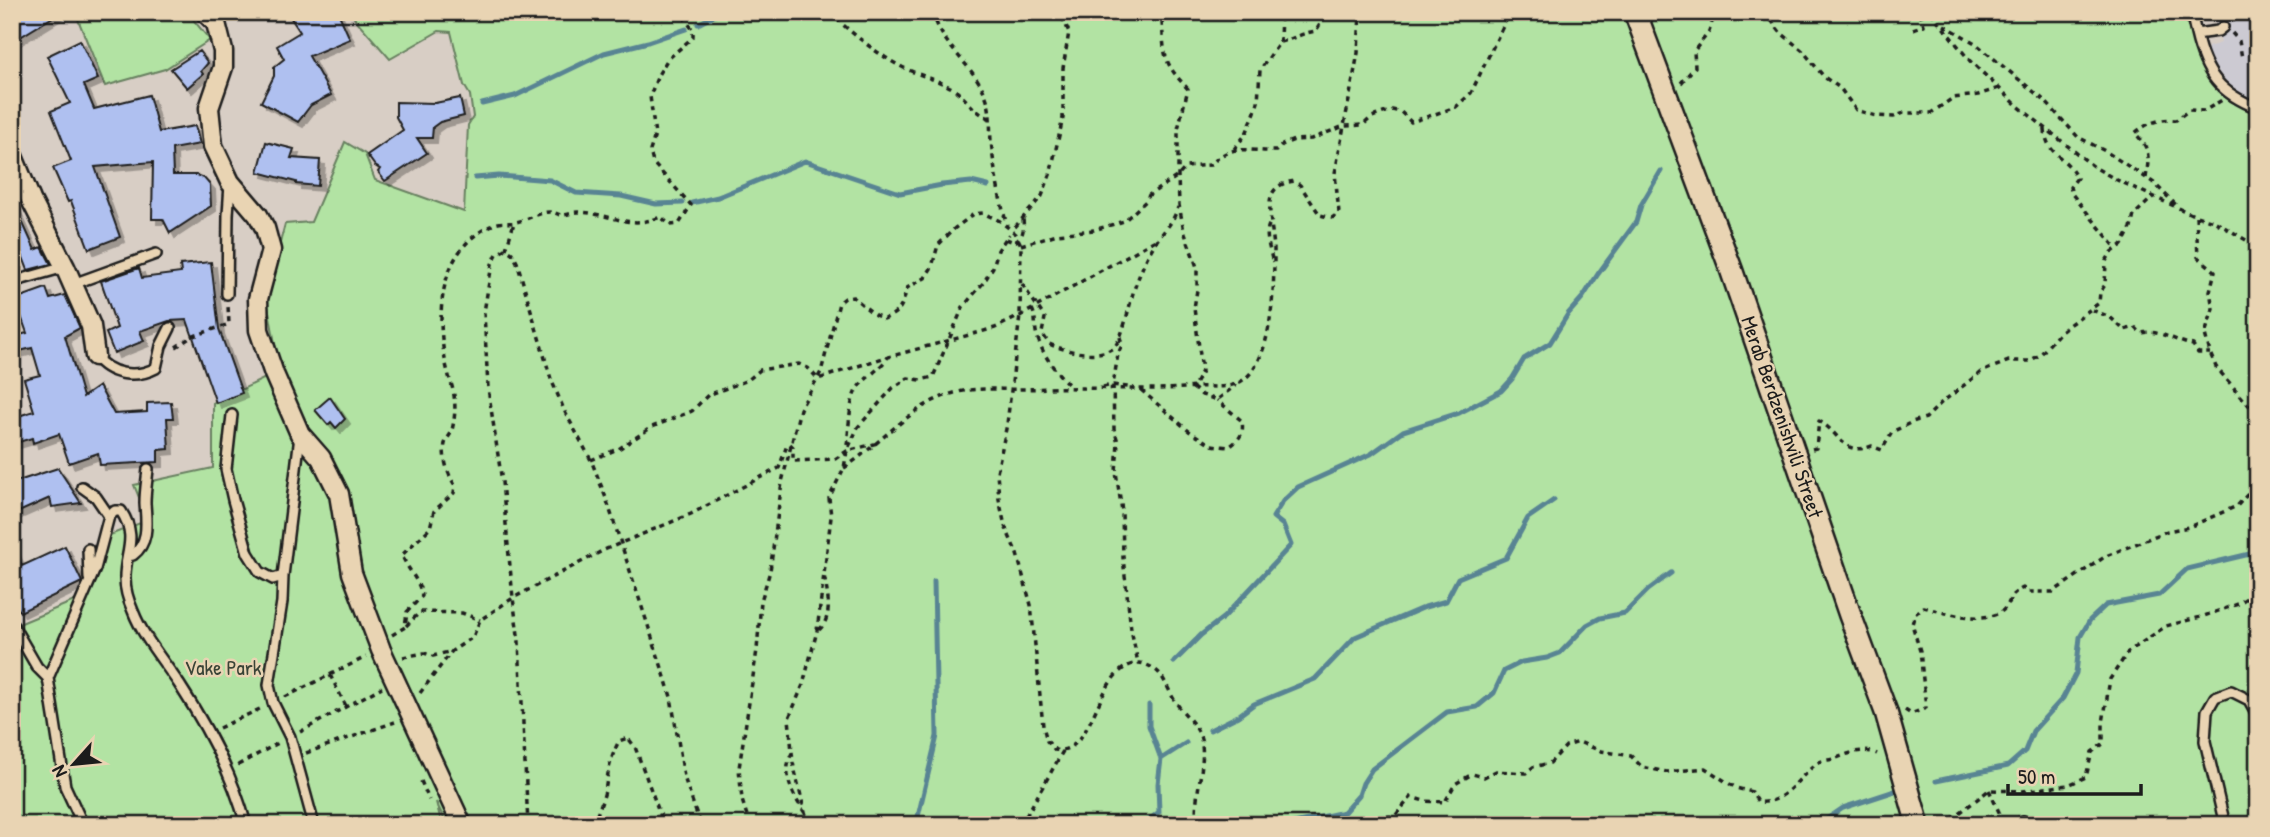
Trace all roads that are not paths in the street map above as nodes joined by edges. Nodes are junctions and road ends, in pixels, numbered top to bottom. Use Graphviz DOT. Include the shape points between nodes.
graph roads {
  1 [pos="205,12"];
  2 [pos="1635,12"];
  3 [pos="2191,12"];
  4 [pos="2223,27"];
  5 [pos="2196,34"];
  6 [pos="2258,108"];
  7 [pos="12,154"];
  8 [pos="230,183"];
  9 [pos="156,254"];
  10 [pos="65,267"];
  11 [pos="12,282"];
  12 [pos="73,285"];
  13 [pos="227,294"];
  14 [pos="170,328"];
  15 [pos="95,356"];
  16 [pos="232,415"];
  17 [pos="300,434"];
  18 [pos="148,469"];
  19 [pos="82,487"];
  20 [pos="109,516"];
  21 [pos="88,549"];
  22 [pos="130,552"];
  23 [pos="283,576"];
  24 [pos="89,583"];
  25 [pos="12,624"];
  26 [pos="48,678"];
  27 [pos="2258,716"];
  28 [pos="83,825"];
  29 [pos="246,825"];
  30 [pos="314,825"];
  31 [pos="462,825"];
  32 [pos="1919,825"];
  33 [pos="2018,825"];
  34 [pos="2030,825"];
  35 [pos="2225,825"];
  1 -- 8 [label="street" via="216,23 223,51 223,67 209,108 213,146"];
  2 -- 32 [label="street, Merab Berdzenishvili Street" via="1731,269 1886,712"];
  3 -- 5 [label="lane"];
  4 -- 5 [label="lane"];
  5 -- 6 [label="lane" via="2208,70 2231,95"];
  7 -- 10 [label="street"];
  8 -- 13 [label="lane"];
  8 -- 17 [label="street" via="265,228 271,250 258,299 259,330"];
  9 -- 12 [label="lane"];
  10 -- 11 [label="lane"];
  10 -- 12 [label="street"];
  12 -- 15 [label="street" via="91,326"];
  14 -- 15 [label="lane" via="156,368 151,370 121,373 103,366"];
  16 -- 23 [label="lane" via="226,469 248,553 260,572 273,579"];
  17 -- 23 [label="lane"];
  17 -- 31 [label="street" via="321,458 339,494 352,573 379,644"];
  18 -- 22 [label="lane" via="147,528 136,553"];
  19 -- 20 [label="lane"];
  20 -- 22 [label="lane" via="115,511 124,517"];
  20 -- 24 [label="lane"];
  21 -- 24 [label="lane"];
  22 -- 29 [label="lane" via="125,582 133,611 229,768"];
  23 -- 30 [label="lane" via="269,685"];
  24 -- 26 [label="lane"];
  25 -- 26 [label="lane"];
  26 -- 28 [label="lane" via="65,786"];
  27 -- 35 [label="lane" via="2249,700 2231,691 2215,697 2207,711 2205,741"];
  33 -- 34 [label="lane" via="2024,821"];
}
